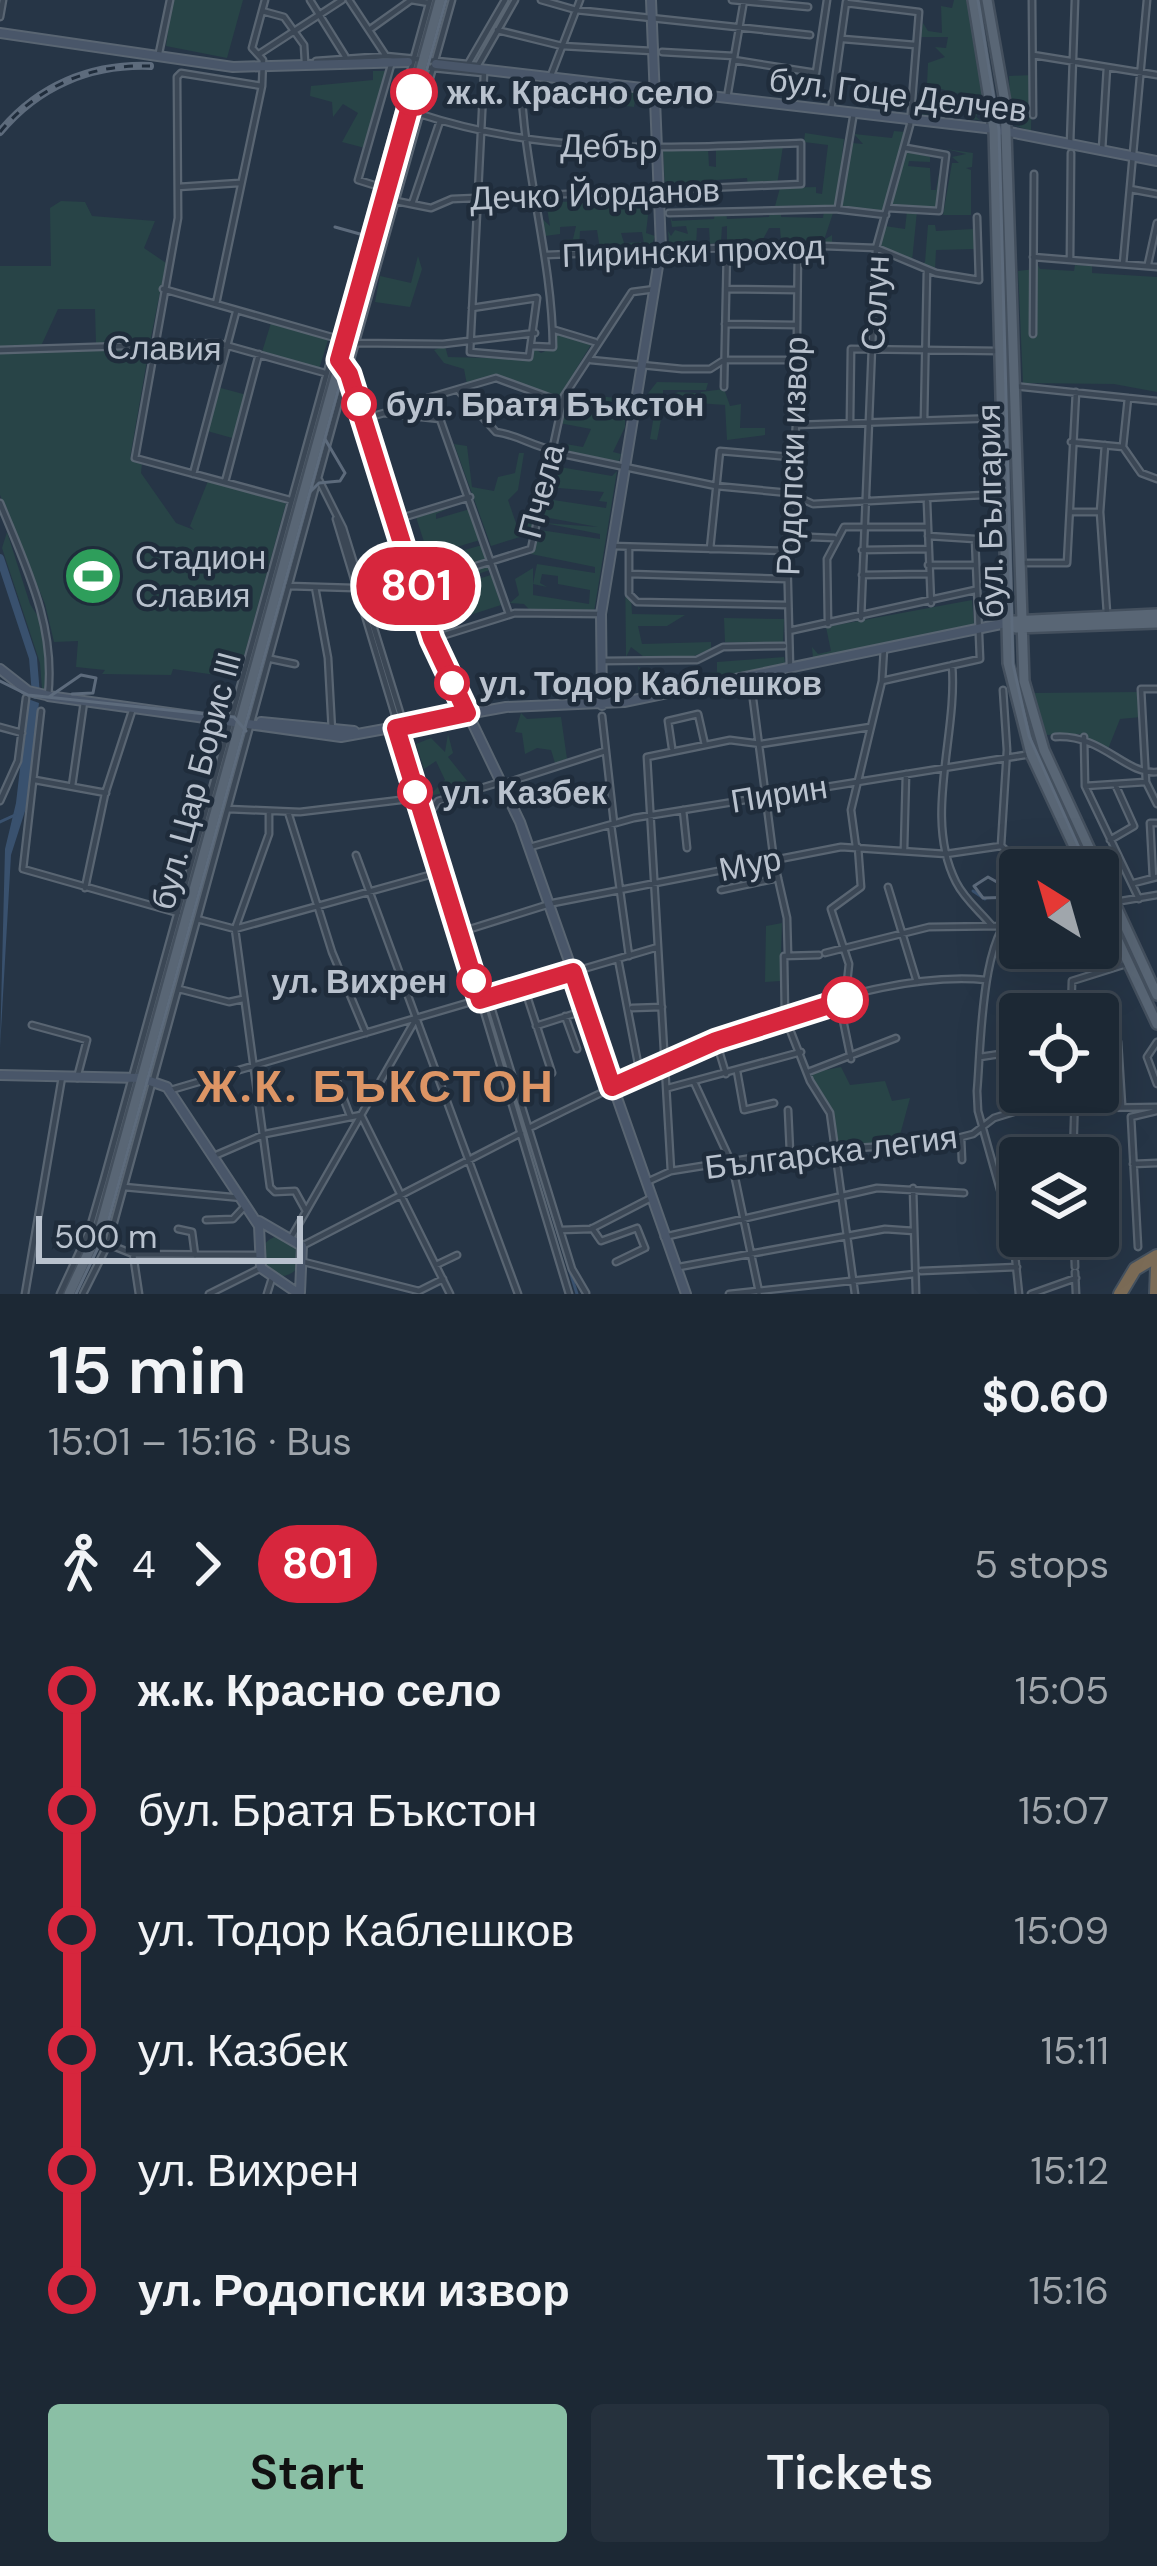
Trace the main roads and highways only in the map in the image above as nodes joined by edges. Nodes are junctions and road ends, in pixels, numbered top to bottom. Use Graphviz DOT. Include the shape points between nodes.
graph roads {
  1 [pos="973,0"];
  2 [pos="987,0"];
  3 [pos="433,1"];
  4 [pos="1157,614"];
  5 [pos="1006,622"];
  6 [pos="1157,623"];
  7 [pos="1019,625"];
  8 [pos="1075,849"];
  9 [pos="1119,944"];
  10 [pos="1157,995"];
  11 [pos="159,1013"];
  12 [pos="147,1024"];
  13 [pos="1157,1024"];
  14 [pos="1157,1256"];
  15 [pos="1157,1268"];
  16 [pos="70,1294"];
  17 [pos="1120,1294"];
  18 [pos="1156,1294"];
  1 -- 5 [label="main road, бул. България" via="994,129"];
  2 -- 7 [label="main road, бул. България" via="1006,131"];
  3 -- 11 [label="main road, бул. Цар Борис III"];
  4 -- 7 [label="main road"];
  5 -- 7 [label="main road"];
  5 -- 8 [label="main road, бул. България" via="1012,692"];
  6 -- 7 [label="main road"];
  7 -- 10 [label="main road, бул. България" via="1031,713"];
  9 -- 13 [label="main road"];
  11 -- 12 [label="main road"];
  11 -- 16 [label="main road, бул. Цар Борис III" via="99,1233"];
  14 -- 17 [label="highway" via="1135,1268"];
  15 -- 18 [label="highway"];
}
